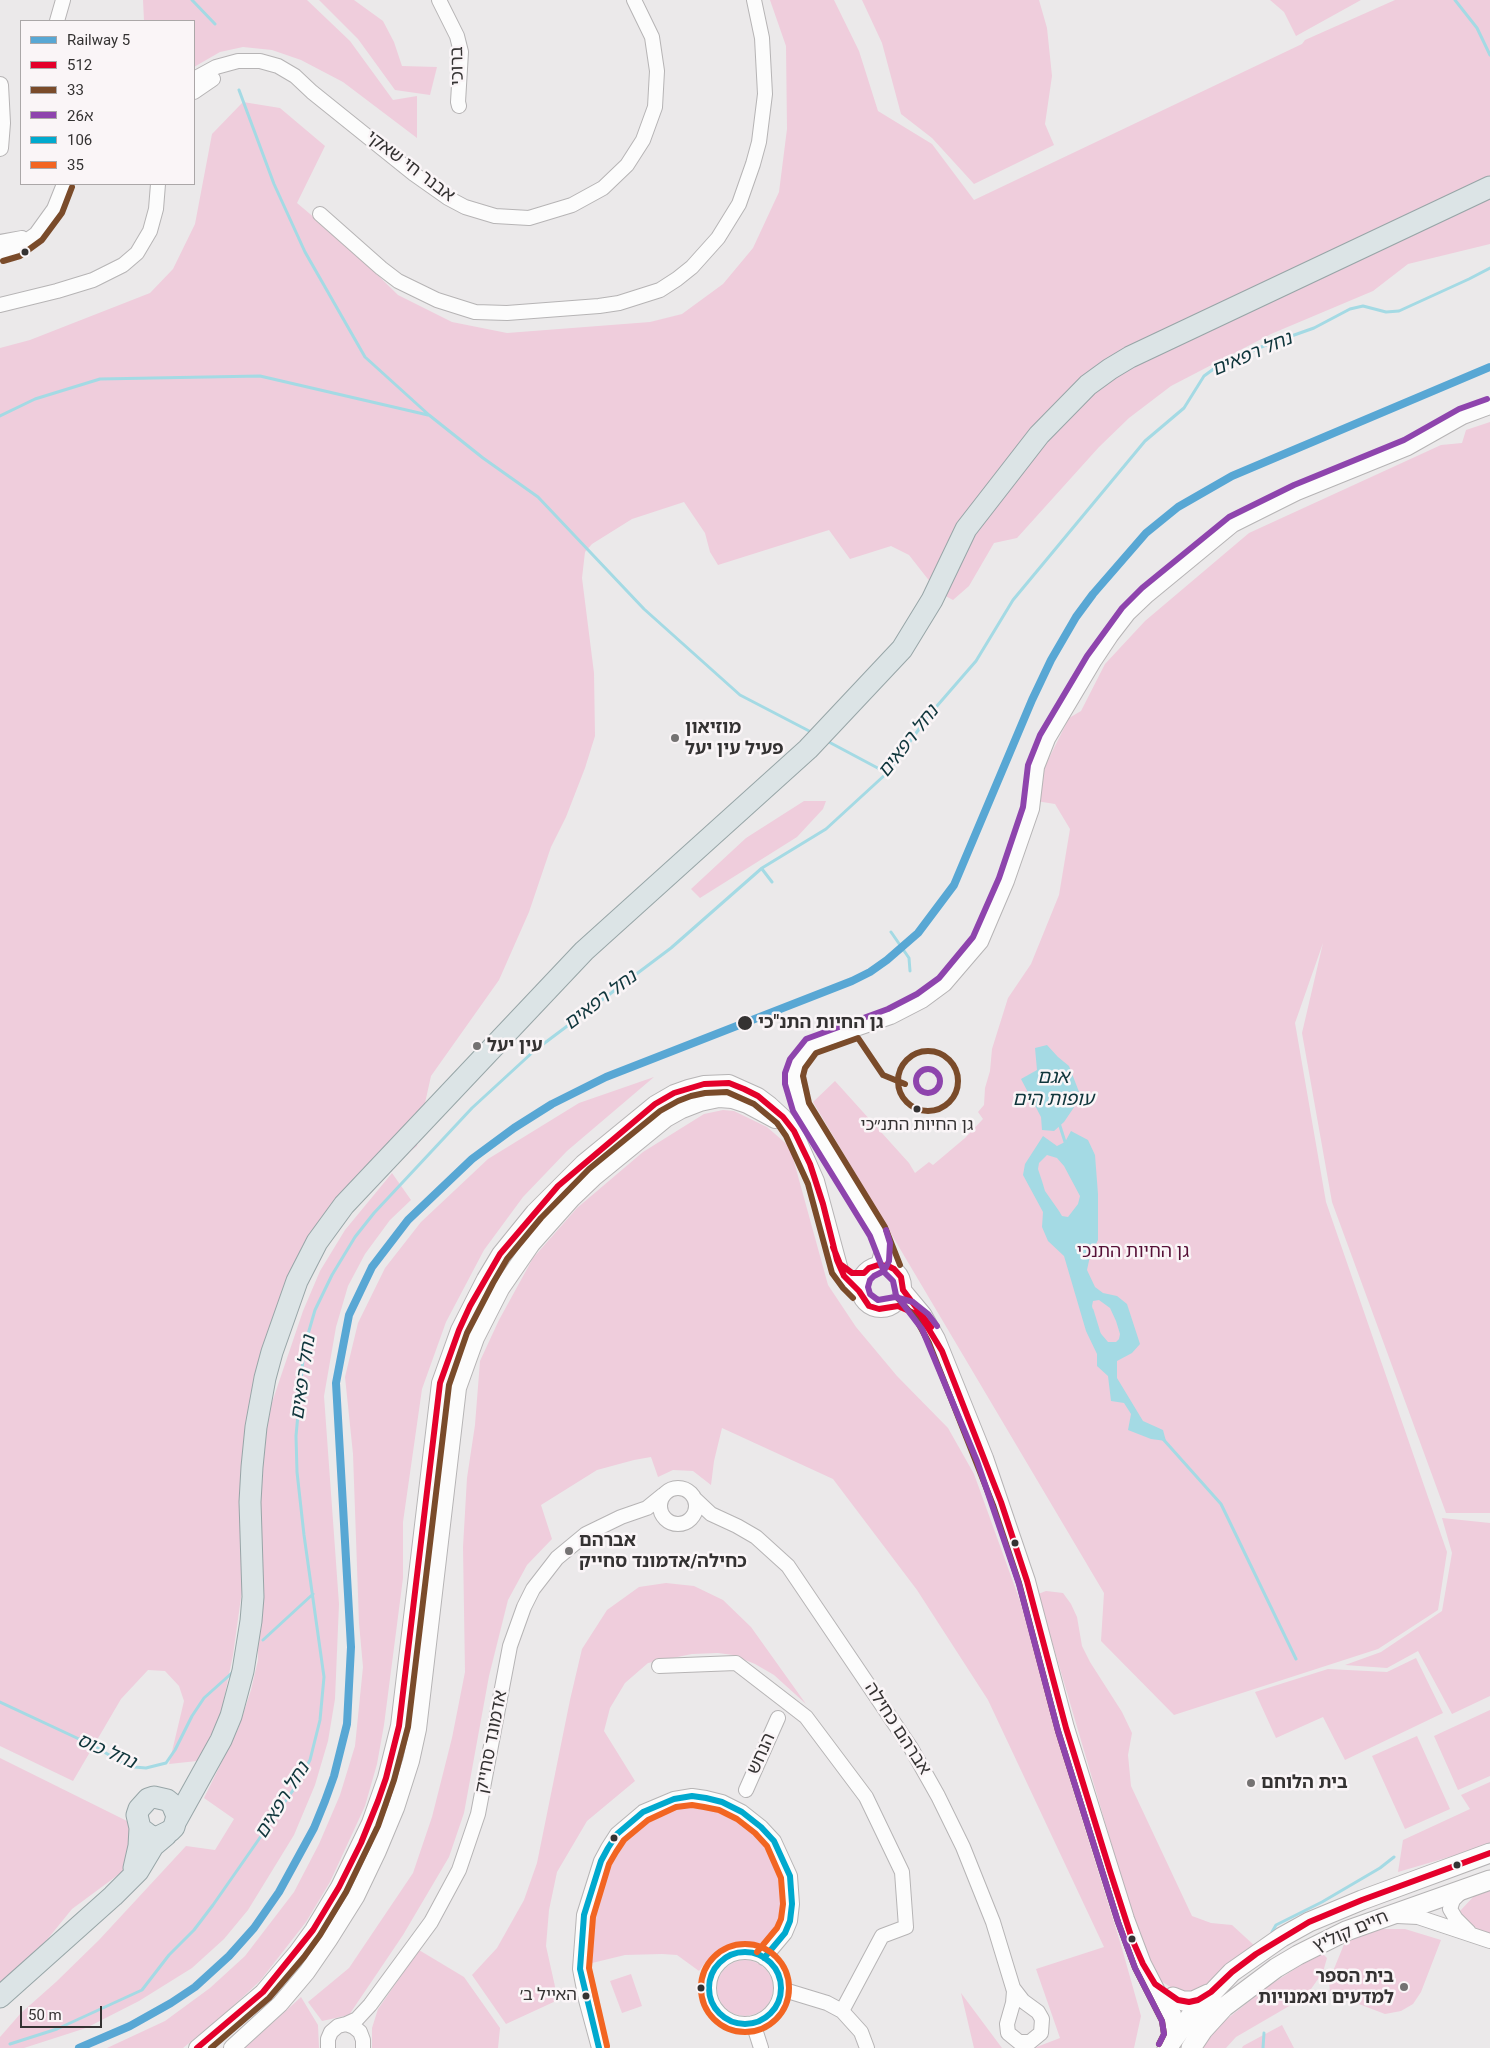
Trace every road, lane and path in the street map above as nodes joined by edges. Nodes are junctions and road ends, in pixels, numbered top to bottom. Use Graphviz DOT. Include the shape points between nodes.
graph roads {
  1 [pos="63,0"];
  2 [pos="439,0"];
  3 [pos="634,0"];
  4 [pos="754,0"];
  5 [pos="57,20"];
  6 [pos="195,79"];
  7 [pos="0,85"];
  8 [pos="195,91"];
  9 [pos="312,92"];
  10 [pos="459,106"];
  11 [pos="0,148"];
  12 [pos="64,185"];
  13 [pos="158,185"];
  14 [pos="165,185"];
  15 [pos="1490,187"];
  16 [pos="320,214"];
  17 [pos="42,226"];
  18 [pos="0,242"];
  19 [pos="0,253"];
  20 [pos="56,292"];
  21 [pos="0,305"];
  22 [pos="1490,407"];
  23 [pos="802,1148"];
  24 [pos="834,1252"];
  25 [pos="878,1269"];
  26 [pos="904,1290"];
  27 [pos="859,1291"];
  28 [pos="894,1306"];
  29 [pos="942,1351"];
  30 [pos="663,1495"];
  31 [pos="694,1498"];
  32 [pos="640,1511"];
  33 [pos="716,1517"];
  34 [pos="665,1519"];
  35 [pos="688,1521"];
  36 [pos="659,1666"];
  37 [pos="778,1718"];
  38 [pos="209,1760"];
  39 [pos="746,1790"];
  40 [pos="161,1798"];
  41 [pos="140,1828"];
  42 [pos="171,1828"];
  43 [pos="1490,1854"];
  44 [pos="1490,1880"];
  45 [pos="124,1884"];
  46 [pos="1468,1887"];
  47 [pos="1387,1916"];
  48 [pos="1473,1935"];
  49 [pos="1490,1941"];
  50 [pos="764,1958"];
  51 [pos="1013,1988"];
  52 [pos="781,1989"];
  53 [pos="1211,1992"];
  54 [pos="0,1996"];
  55 [pos="1169,2001"];
  56 [pos="370,2005"];
  57 [pos="842,2011"];
  58 [pos="1188,2019"];
  59 [pos="753,2023"];
  60 [pos="346,2024"];
  61 [pos="1203,2030"];
  62 [pos="363,2043"];
  63 [pos="1168,2046"];
  64 [pos="328,2047"];
  65 [pos="197,2048"];
  66 [pos="232,2048"];
  67 [pos="599,2048"];
  68 [pos="760,2048"];
  69 [pos="867,2048"];
  70 [pos="1191,2048"];
  1 -- 5 [label="street"];
  2 -- 10 [label="street, ברוכי" via="457,36 461,52"];
  3 -- 9 [label="street, אבנר חי שאקי" via="656,53 657,90 650,125 635,154 615,178 588,197 552,212 513,218 465,207 414,174"];
  4 -- 16 [label="street" via="762,38 765,94 753,164 739,204 718,238 692,267 660,290 599,306 507,313 468,310 437,300 398,281"];
  6 -- 9 [label="street, אבנר חי שאקי" via="227,63 260,61 286,69"];
  7 -- 11 [label="street"];
  8 -- 9 [label="street, אבנר חי שאקי" via="221,74 249,70 277,75"];
  12 -- 17 [label="street" via="54,209"];
  13 -- 20 [label="street" via="154,221 136,253 110,272"];
  14 -- 20 [label="street" via="161,217 154,237 132,267 101,285"];
  15 -- 38 [label="main road" via="1130,357 1088,385 1039,435 966,529 932,600 902,649 819,737 584,951 344,1205 317,1242 297,1281 272,1352 256,1427 250,1502 252,1622 231,1716"];
  17 -- 18 [label="street" via="22,238"];
  17 -- 19 [label="street" via="26,242"];
  20 -- 21 [label="street"];
  22 -- 25 [label="street" via="1463,417 1408,448 1297,493 1233,525 1148,595 1128,614 1094,660 1048,739 1037,767 1032,809 981,942 946,984 922,1001 891,1017 811,1046 797,1064 794,1082 801,1106 878,1232"];
  23 -- 24 [label="street" via="816,1181"];
  23 -- 65 [label="street" via="783,1117 758,1096 729,1083 688,1088 656,1104 582,1163 534,1212 500,1254 459,1330 440,1383 399,1726 370,1823 339,1888 314,1930 263,1992"];
  23 -- 66 [label="street" via="776,1120 747,1104 720,1100 682,1110 595,1177 548,1224 516,1264 476,1338 458,1388 418,1729 396,1808 356,1897 329,1940 280,2004"];
  24 -- 25 [label="street" via="848,1271 857,1274"];
  24 -- 27 [label="street" via="844,1276"];
  25 -- 26 [label="street" via="901,1277"];
  25 -- 27 [label="street" via="860,1280"];
  26 -- 28 [label="street"];
  26 -- 29 [label="street" via="930,1325"];
  27 -- 28 [label="street" via="872,1308"];
  28 -- 29 [label="street" via="909,1310 922,1320"];
  29 -- 55 [label="street" via="985,1458 1027,1580 1066,1728 1118,1896 1139,1956 1154,1984"];
  30 -- 31 [label="street" via="678,1488"];
  30 -- 32 [label="street, אדמונד סחייק"];
  30 -- 34 [label="street" via="660,1508"];
  31 -- 33 [label="street"];
  31 -- 35 [label="street" via="695,1512"];
  32 -- 34 [label="street"];
  32 -- 56 [label="street, אדמונד סחייק" via="586,1534 557,1558 533,1589 510,1646 481,1800 465,1857 439,1910"];
  33 -- 35 [label="street" via="700,1516"];
  33 -- 51 [label="street, אברהם כחילה" via="756,1537 788,1566 911,1748 945,1809 974,1872"];
  34 -- 35 [label="street" via="678,1524"];
  36 -- 57 [label="street" via="736,1662 806,1717 866,1797 902,1872 906,1927 882,1936"];
  37 -- 39 [label="street, הנחש"];
  38 -- 40 [label="main road" via="185,1783"];
  38 -- 42 [label="main road"];
  40 -- 41 [label="main road" via="148,1799 139,1808"];
  40 -- 42 [label="main road" via="172,1804 177,1816"];
  41 -- 42 [label="main road" via="154,1836"];
  41 -- 45 [label="main road" via="138,1856"];
  42 -- 45 [label="main road"];
  43 -- 53 [label="main road, חיים קוליץ" via="1309,1922 1256,1954"];
  44 -- 46 [label="main road, חיים קוליץ"];
  45 -- 54 [label="main road"];
  46 -- 47 [label="main road, חיים קוליץ"];
  46 -- 48 [label="street" via="1457,1895 1450,1910"];
  47 -- 48 [label="street" via="1418,1917"];
  47 -- 61 [label="main road, חיים קוליץ" via="1326,1940 1276,1968 1224,2007"];
  48 -- 49 [label="street"];
  50 -- 52 [label="street" via="775,1968"];
  50 -- 59 [label="street" via="741,1952 729,1956 710,1978 712,2004 720,2014 732,2022"];
  50 -- 67 [label="street" via="785,1933 792,1904 790,1876 774,1841 742,1812 706,1798 674,1799 643,1812 617,1834 608,1848 584,1915 580,1969"];
  52 -- 57 [label="street"];
  52 -- 59 [label="street" via="779,2001 768,2016"];
  53 -- 55 [label="main road" via="1193,2001"];
  53 -- 58 [label="main road, חיים קוליץ"];
  55 -- 58 [label="street"];
  55 -- 63 [label="main road" via="1173,2035"];
  56 -- 60 [label="street, אדמונד סחייק" via="357,2019"];
  56 -- 62 [label="street, אדמונד סחייק" via="364,2020"];
  57 -- 69 [label="street" via="861,2032"];
  58 -- 61 [label="street"];
  58 -- 63 [label="main road, חיים קוליץ"];
  59 -- 68 [label="street"];
  60 -- 62 [label="street" via="356,2028"];
  60 -- 64 [label="street, אדמונד סחייק" via="333,2030 328,2037"];
  61 -- 70 [label="main road, חיים קוליץ"];
}
